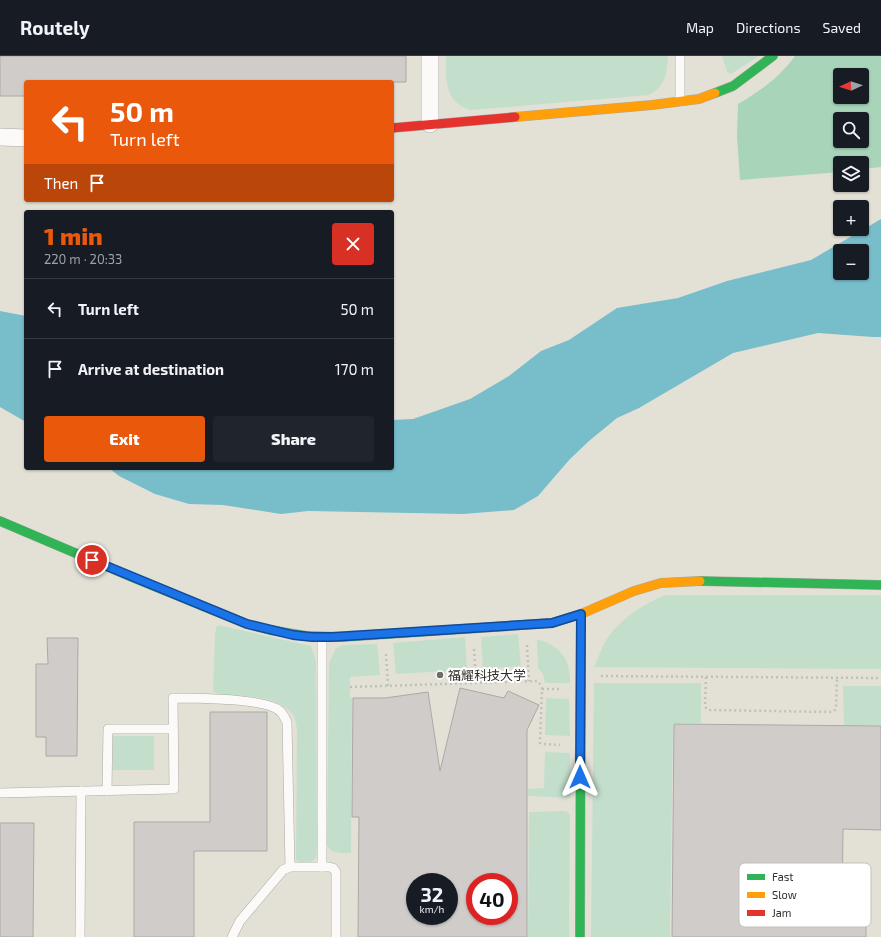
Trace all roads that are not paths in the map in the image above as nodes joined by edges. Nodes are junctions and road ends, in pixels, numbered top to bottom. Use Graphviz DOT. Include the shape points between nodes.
graph roads {
  1 [pos="430,56"];
  2 [pos="680,56"];
  3 [pos="773,56"];
  4 [pos="680,101"];
  5 [pos="430,124"];
  6 [pos="394,128"];
  7 [pos="0,137"];
  8 [pos="24,138"];
  9 [pos="0,520"];
  10 [pos="881,585"];
  11 [pos="581,614"];
  12 [pos="322,637"];
  13 [pos="173,729"];
  14 [pos="81,791"];
  15 [pos="107,791"];
  16 [pos="0,793"];
  17 [pos="290,867"];
  18 [pos="322,867"];
  19 [pos="80,937"];
  20 [pos="232,937"];
  21 [pos="336,937"];
  22 [pos="580,937"];
  1 -- 5 [label="street"];
  2 -- 4 [label="lane"];
  3 -- 4 [label="street" via="733,86 699,99"];
  4 -- 5 [label="street"];
  5 -- 6 [label="street"];
  7 -- 8 [label="street"];
  9 -- 12 [label="street" via="28,534 247,624 293,635"];
  10 -- 11 [label="street" via="814,582 661,583 634,591"];
  11 -- 12 [label="street" via="552,623"];
  11 -- 22 [label="street"];
  12 -- 18 [label="lane"];
  13 -- 15 [label="lane" via="108,729"];
  13 -- 15 [label="lane" via="174,790"];
  13 -- 17 [label="lane" via="173,698 208,698 260,703 280,710 287,722 288,734"];
  14 -- 15 [label="lane"];
  14 -- 16 [label="lane"];
  14 -- 19 [label="lane"];
  17 -- 18 [label="lane"];
  17 -- 20 [label="lane" via="283,870 267,888 240,921"];
  18 -- 21 [label="lane" via="333,868 336,872"];
}
